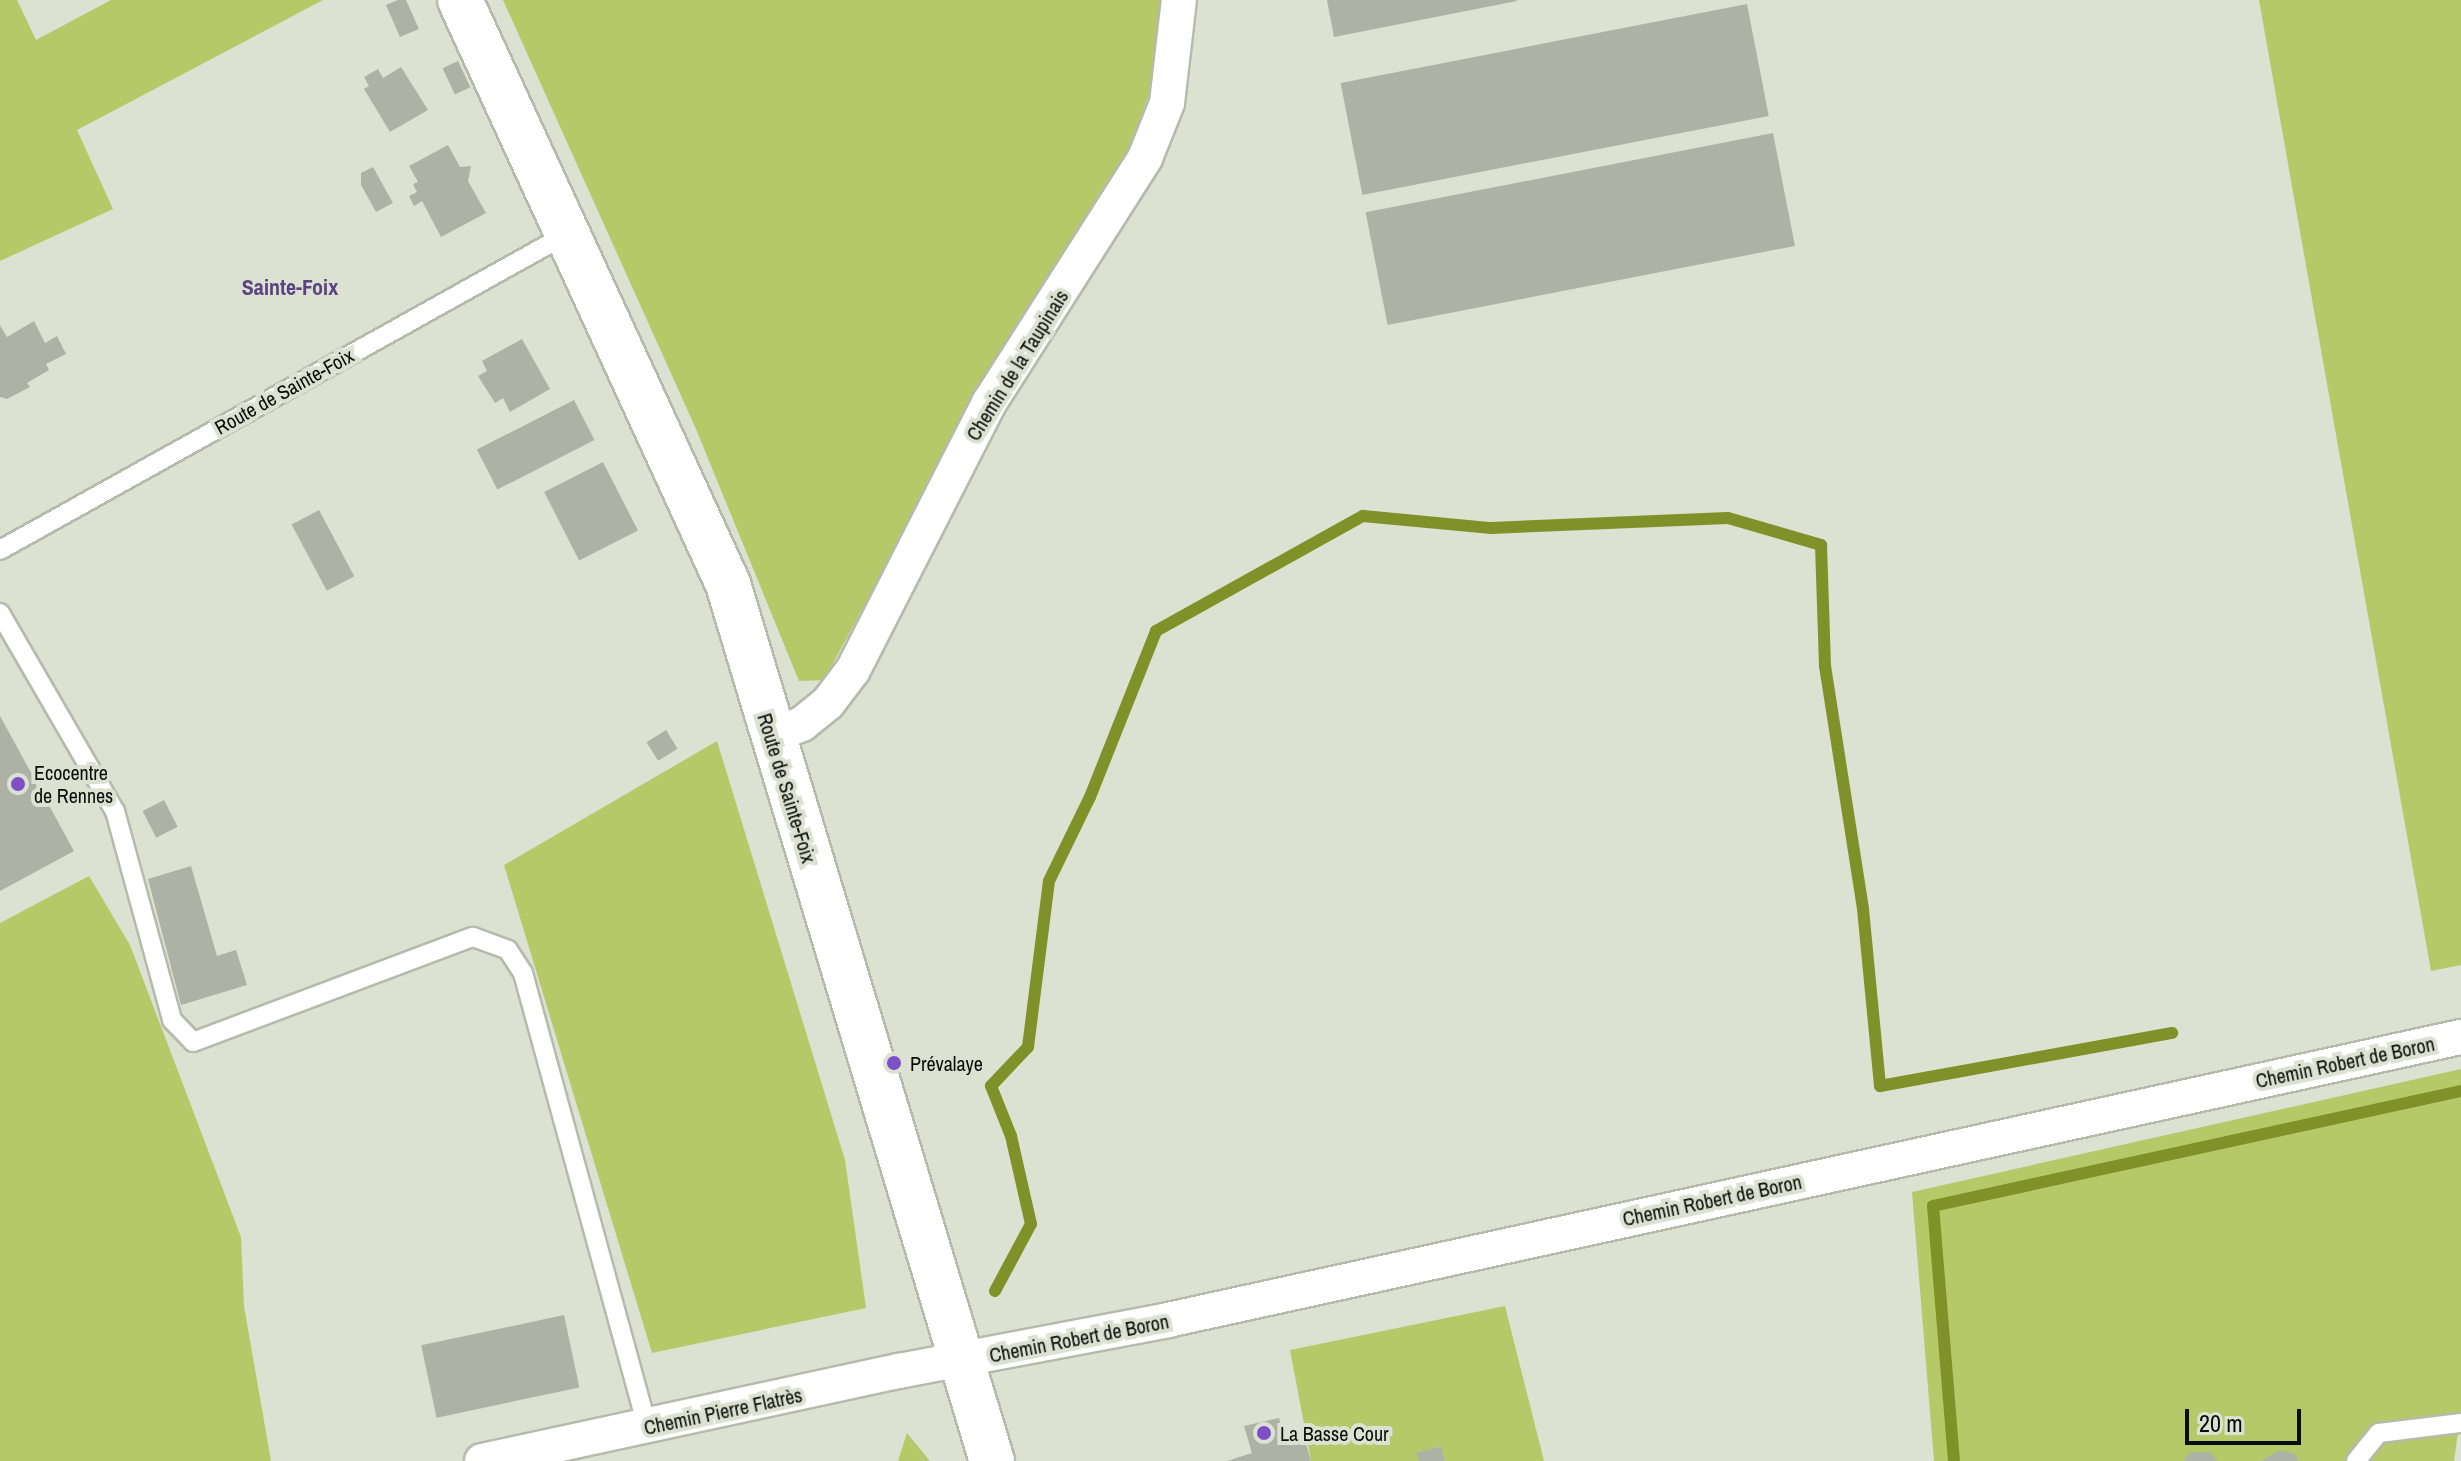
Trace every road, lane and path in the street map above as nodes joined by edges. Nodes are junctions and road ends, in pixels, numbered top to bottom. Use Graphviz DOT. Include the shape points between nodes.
graph roads {
  1 [pos="460,0"];
  2 [pos="1179,0"];
  3 [pos="568,233"];
  4 [pos="0,550"];
  5 [pos="0,613"];
  6 [pos="771,736"];
  7 [pos="2461,1037"];
  8 [pos="963,1361"];
  9 [pos="2461,1423"];
  10 [pos="647,1427"];
  11 [pos="482,1461"];
  12 [pos="992,1461"];
  13 [pos="2356,1461"];
  1 -- 3 [label="street, Route de Sainte-Foix"];
  2 -- 6 [label="street, Chemin de la Taupinais" via="1167,103 1145,158 989,403 853,670 828,703 802,724"];
  3 -- 4 [label="lane, Route de Sainte-Foix"];
  3 -- 6 [label="street, Route de Sainte-Foix" via="728,584"];
  5 -- 10 [label="lane" via="115,811 172,1020 193,1042 473,937 508,950 523,973"];
  6 -- 8 [label="street, Route de Sainte-Foix"];
  7 -- 8 [label="street, Chemin Robert de Boron"];
  8 -- 10 [label="street, Chemin Pierre Flatrès"];
  8 -- 12 [label="street, Route de Sainte-Foix"];
  9 -- 13 [label="lane" via="2379,1433"];
  10 -- 11 [label="street, Chemin Pierre Flatrès"];
}
